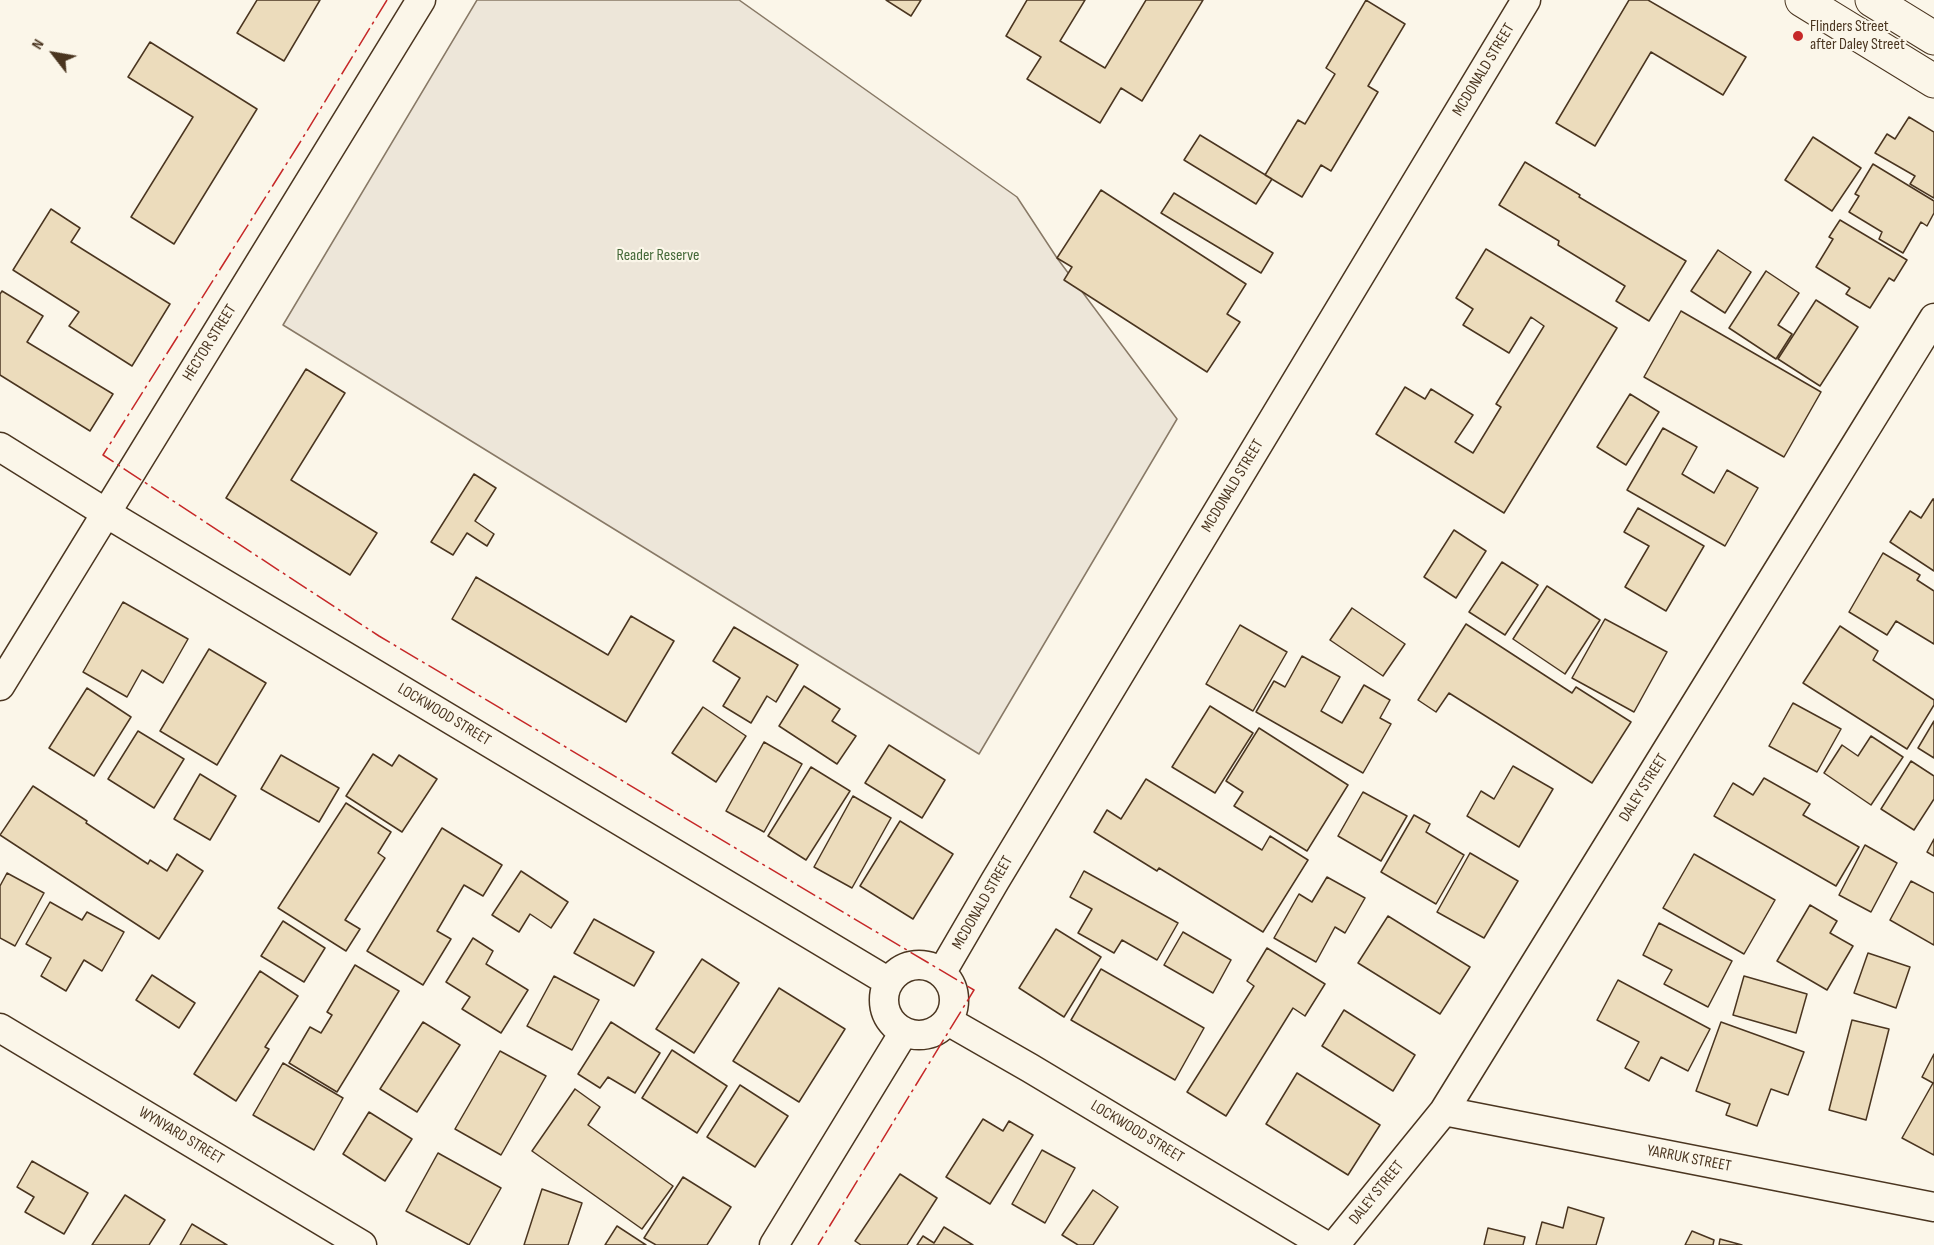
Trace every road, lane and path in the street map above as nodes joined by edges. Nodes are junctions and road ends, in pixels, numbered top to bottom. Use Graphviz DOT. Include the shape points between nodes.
graph roads {
  1 [pos="422,0"];
  2 [pos="1526,0"];
  3 [pos="1802,0"];
  4 [pos="1872,0"];
  5 [pos="1934,38"];
  6 [pos="1934,81"];
  7 [pos="1934,318"];
  8 [pos="0,447"];
  9 [pos="106,513"];
  10 [pos="0,686"];
  11 [pos="942,972"];
  12 [pos="889,982"];
  13 [pos="948,1021"];
  14 [pos="0,1028"];
  15 [pos="904,1032"];
  16 [pos="1444,1111"];
  17 [pos="1934,1207"];
  18 [pos="362,1245"];
  19 [pos="774,1245"];
  20 [pos="1325,1245"];
  21 [pos="1335,1245"];
  1 -- 9 [label="street, HECTOR STREET"];
  2 -- 11 [label="street, MCDONALD STREET"];
  3 -- 6 [label="main road"];
  4 -- 5 [label="main road"];
  7 -- 16 [label="street, DALEY STREET"];
  8 -- 9 [label="street, LOCKWOOD STREET"];
  9 -- 10 [label="street, HECTOR STREET"];
  9 -- 12 [label="street, LOCKWOOD STREET"];
  11 -- 12 [label="street" via="920,964 897,973"];
  11 -- 13 [label="street" via="955,995"];
  12 -- 15 [label="street" via="885,1010"];
  13 -- 15 [label="street" via="928,1035"];
  13 -- 20 [label="street, LOCKWOOD STREET"];
  14 -- 18 [label="street, WYNYARD STREET"];
  15 -- 19 [label="street"];
  16 -- 17 [label="street, YARRUK STREET"];
  16 -- 21 [label="street, DALEY STREET"];
}
